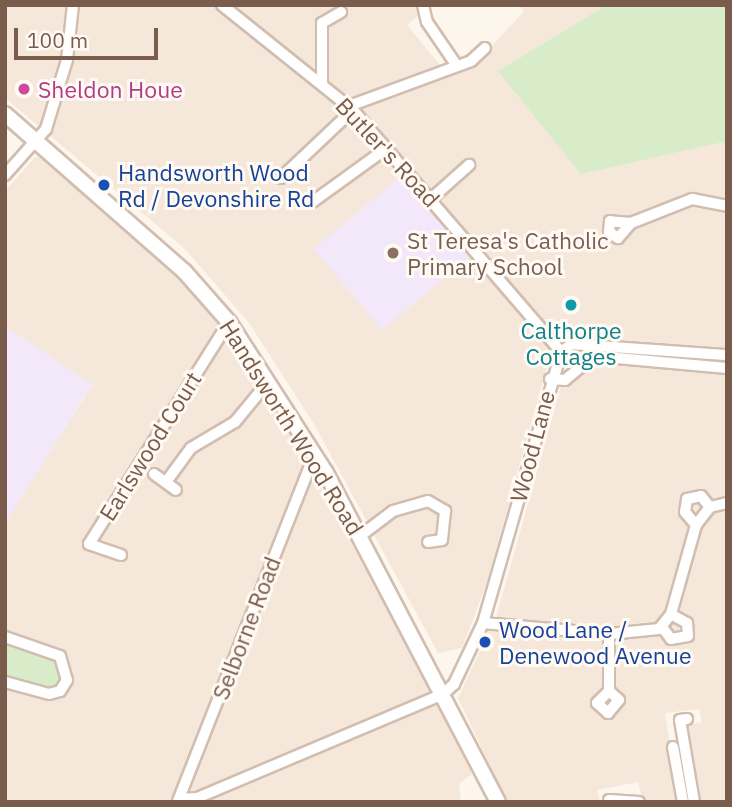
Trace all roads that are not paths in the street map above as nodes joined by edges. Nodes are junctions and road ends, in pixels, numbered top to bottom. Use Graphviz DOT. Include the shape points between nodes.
graph roads {
  1 [pos="73,5"];
  2 [pos="222,5"];
  3 [pos="423,5"];
  4 [pos="341,12"];
  5 [pos="485,48"];
  6 [pos="457,66"];
  7 [pos="322,83"];
  8 [pos="351,108"];
  9 [pos="5,114"];
  10 [pos="36,139"];
  11 [pos="387,148"];
  12 [pos="470,164"];
  13 [pos="5,175"];
  14 [pos="281,178"];
  15 [pos="432,198"];
  16 [pos="311,203"];
  17 [pos="727,206"];
  18 [pos="631,223"];
  19 [pos="229,322"];
  20 [pos="561,352"];
  21 [pos="727,355"];
  22 [pos="727,368"];
  23 [pos="550,379"];
  24 [pos="268,382"];
  25 [pos="314,455"];
  26 [pos="154,474"];
  27 [pos="166,482"];
  28 [pos="176,490"];
  29 [pos="727,503"];
  30 [pos="710,507"];
  31 [pos="696,524"];
  32 [pos="360,536"];
  33 [pos="428,542"];
  34 [pos="121,555"];
  35 [pos="671,614"];
  36 [pos="483,623"];
  37 [pos="662,627"];
  38 [pos="609,634"];
  39 [pos="5,637"];
  40 [pos="5,682"];
  41 [pos="609,691"];
  42 [pos="443,694"];
  43 [pos="687,719"];
  44 [pos="673,747"];
  45 [pos="178,800"];
  46 [pos="609,800"];
  47 [pos="498,802"];
  48 [pos="639,802"];
  49 [pos="683,802"];
  50 [pos="694,802"];
  1 -- 10 [label="street" via="67,60 46,128"];
  2 -- 7 [label="street, Butler's Road"];
  3 -- 6 [label="street" via="427,22"];
  4 -- 7 [label="street" via="322,23"];
  5 -- 6 [label="street"];
  6 -- 8 [label="street"];
  7 -- 8 [label="street, Butler's Road"];
  8 -- 11 [label="street, Butler's Road"];
  8 -- 14 [label="street"];
  9 -- 10 [label="main road, Handsworth Wood Road"];
  10 -- 13 [label="street"];
  10 -- 19 [label="main road, Handsworth Wood Road" via="184,271"];
  11 -- 15 [label="street, Butler's Road"];
  11 -- 16 [label="street"];
  12 -- 15 [label="street"];
  15 -- 20 [label="street, Butler's Road"];
  17 -- 18 [label="street" via="692,199"];
  19 -- 24 [label="main road, Handsworth Wood Road"];
  19 -- 34 [label="street, Earlswood Court" via="89,544"];
  20 -- 21 [label="street" via="572,344"];
  20 -- 23 [label="street, Wood Lane"];
  22 -- 23 [label="street" via="594,356 565,380"];
  23 -- 36 [label="street, Wood Lane"];
  24 -- 25 [label="main road, Handsworth Wood Road"];
  24 -- 27 [label="street" via="235,422 191,448"];
  25 -- 32 [label="main road, Handsworth Wood Road"];
  25 -- 45 [label="street, Selborne Road"];
  26 -- 27 [label="street"];
  27 -- 28 [label="street"];
  29 -- 30 [label="street"];
  30 -- 31 [label="street"];
  30 -- 31 [label="street" via="701,496 687,499 685,512"];
  31 -- 35 [label="street"];
  32 -- 33 [label="street" via="393,511 428,500 445,511 442,540"];
  32 -- 42 [label="main road, Handsworth Wood Road"];
  35 -- 37 [label="street"];
  35 -- 37 [label="street" via="687,623 688,636 671,639"];
  36 -- 38 [label="street"];
  36 -- 42 [label="street, Wood Lane" via="454,684"];
  37 -- 38 [label="street"];
  38 -- 41 [label="street"];
  39 -- 40 [label="street" via="60,656 67,680 60,691 49,694"];
  42 -- 45 [label="street" via="197,798"];
  42 -- 47 [label="main road, Handsworth Wood Road"];
  43 -- 50 [label="street" via="680,720"];
  44 -- 49 [label="street"];
  46 -- 48 [label="street"];
}
